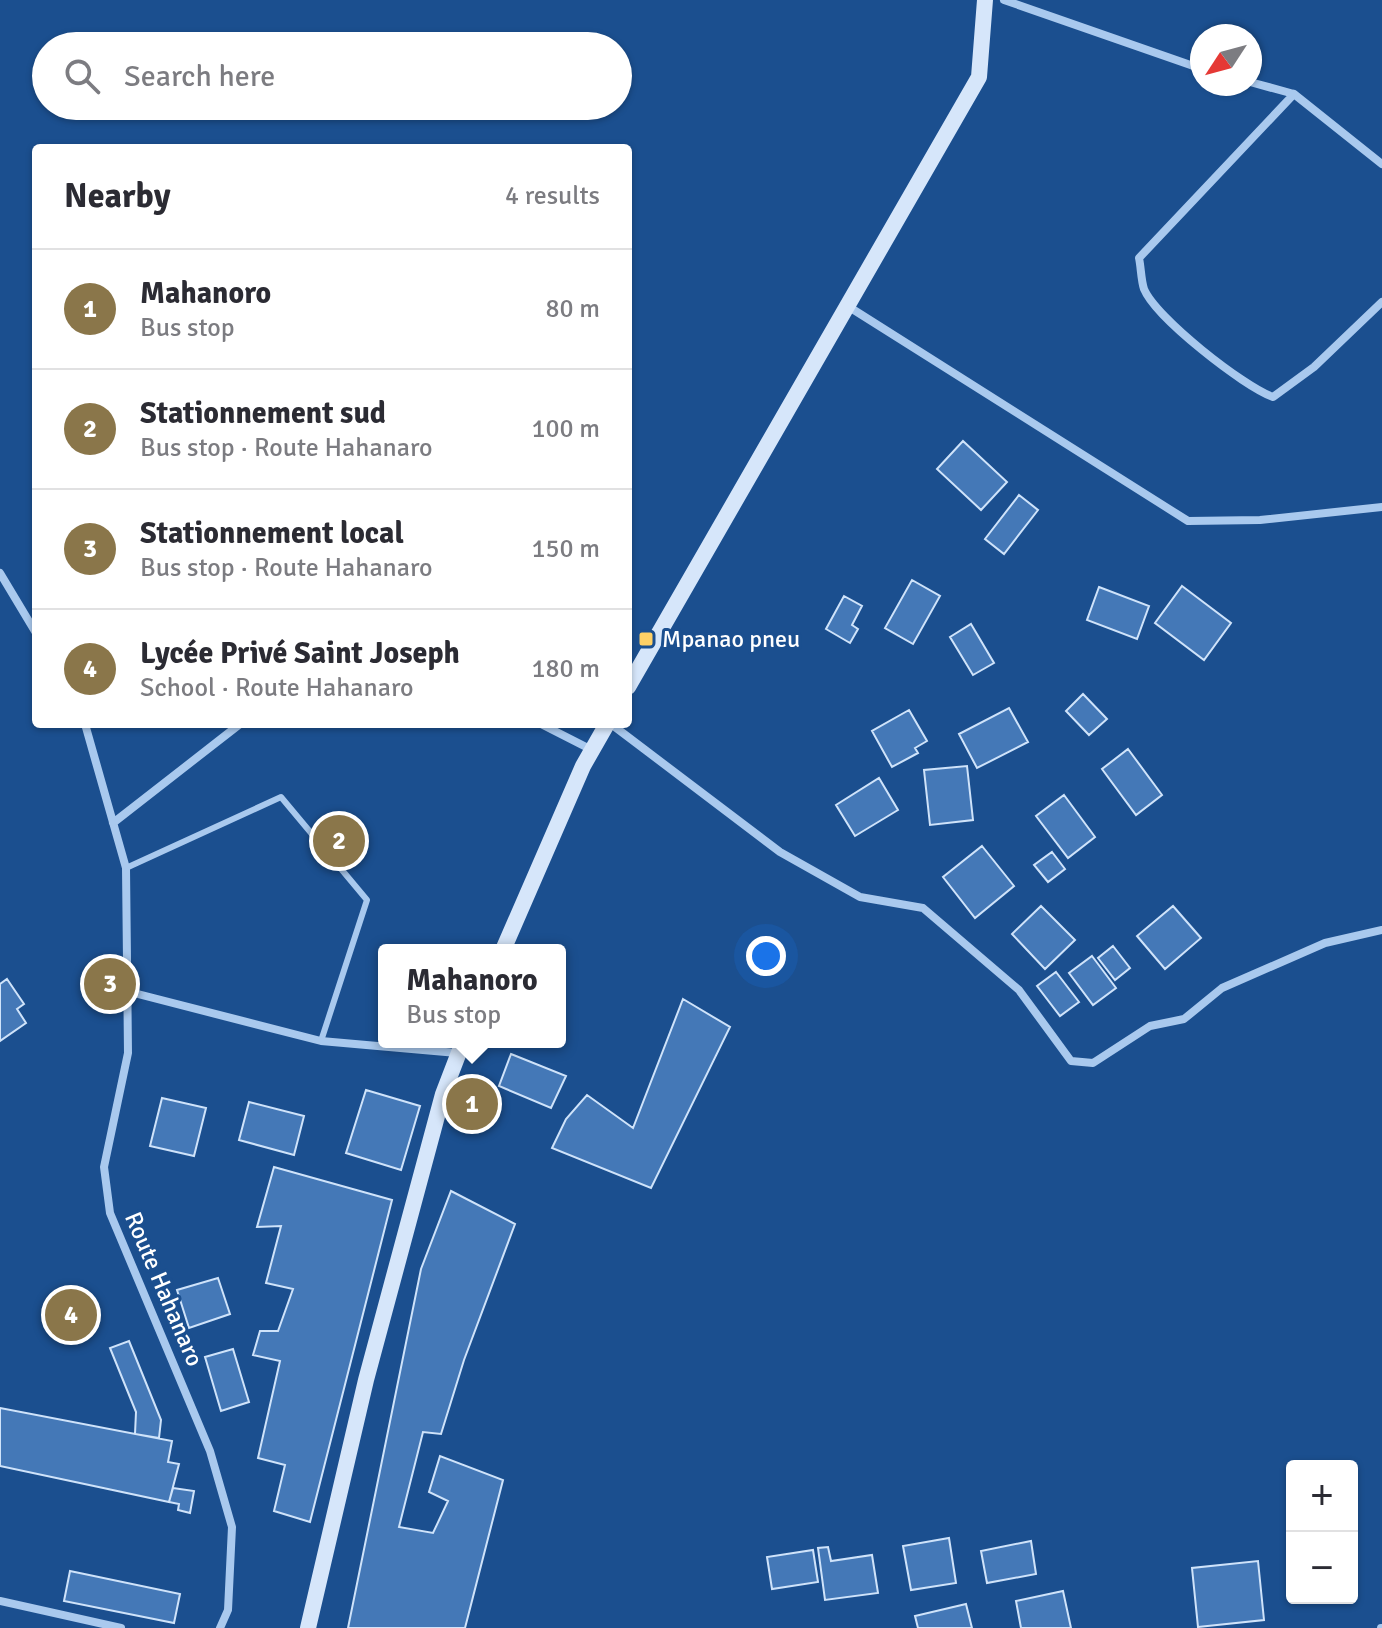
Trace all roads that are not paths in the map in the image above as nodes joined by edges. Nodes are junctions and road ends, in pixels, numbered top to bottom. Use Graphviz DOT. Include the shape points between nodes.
graph roads {
  1 [pos="985,0"];
  2 [pos="1004,0"];
  3 [pos="1190,65"];
  4 [pos="1262,85"];
  5 [pos="1294,94"];
  6 [pos="1382,164"];
  7 [pos="1382,302"];
  8 [pos="846,304"];
  9 [pos="1382,507"];
  10 [pos="2,578"];
  11 [pos="32,627"];
  12 [pos="632,680"];
  13 [pos="86,728"];
  14 [pos="235,728"];
  15 [pos="549,728"];
  16 [pos="606,728"];
  17 [pos="614,728"];
  18 [pos="592,750"];
  19 [pos="113,823"];
  20 [pos="126,868"];
  21 [pos="1382,930"];
  22 [pos="506,944"];
  23 [pos="130,992"];
  24 [pos="321,1041"];
  25 [pos="378,1044"];
  26 [pos="460,1048"];
  27 [pos="0,1601"];
  28 [pos="121,1628"];
  29 [pos="220,1628"];
  30 [pos="308,1628"];
  1 -- 8 [label="main road" via="979,77"];
  2 -- 3 [label="street"];
  4 -- 5 [label="street"];
  5 -- 6 [label="street"];
  5 -- 7 [label="street" via="1139,258 1144,290 1191,341 1253,390 1273,397 1314,367"];
  8 -- 9 [label="street" via="1188,521 1260,520"];
  8 -- 12 [label="main road"];
  10 -- 11 [label="street"];
  13 -- 19 [label="street, Route Hahanaro"];
  14 -- 19 [label="street"];
  15 -- 18 [label="street"];
  16 -- 18 [label="main road"];
  17 -- 21 [label="street" via="780,852 860,897 923,908 1019,990 1071,1061 1093,1063 1150,1026 1184,1019 1222,988 1325,943"];
  18 -- 22 [label="main road"];
  19 -- 20 [label="street, Route Hahanaro"];
  20 -- 23 [label="street, Route Hahanaro"];
  20 -- 24 [label="lane" via="281,797 367,900"];
  23 -- 24 [label="street"];
  23 -- 29 [label="street, Route Hahanaro" via="128,1053 104,1167 110,1213 210,1451 232,1527 228,1610"];
  24 -- 25 [label="street"];
  26 -- 30 [label="main road" via="366,1380"];
  27 -- 28 [label="street"];
}
